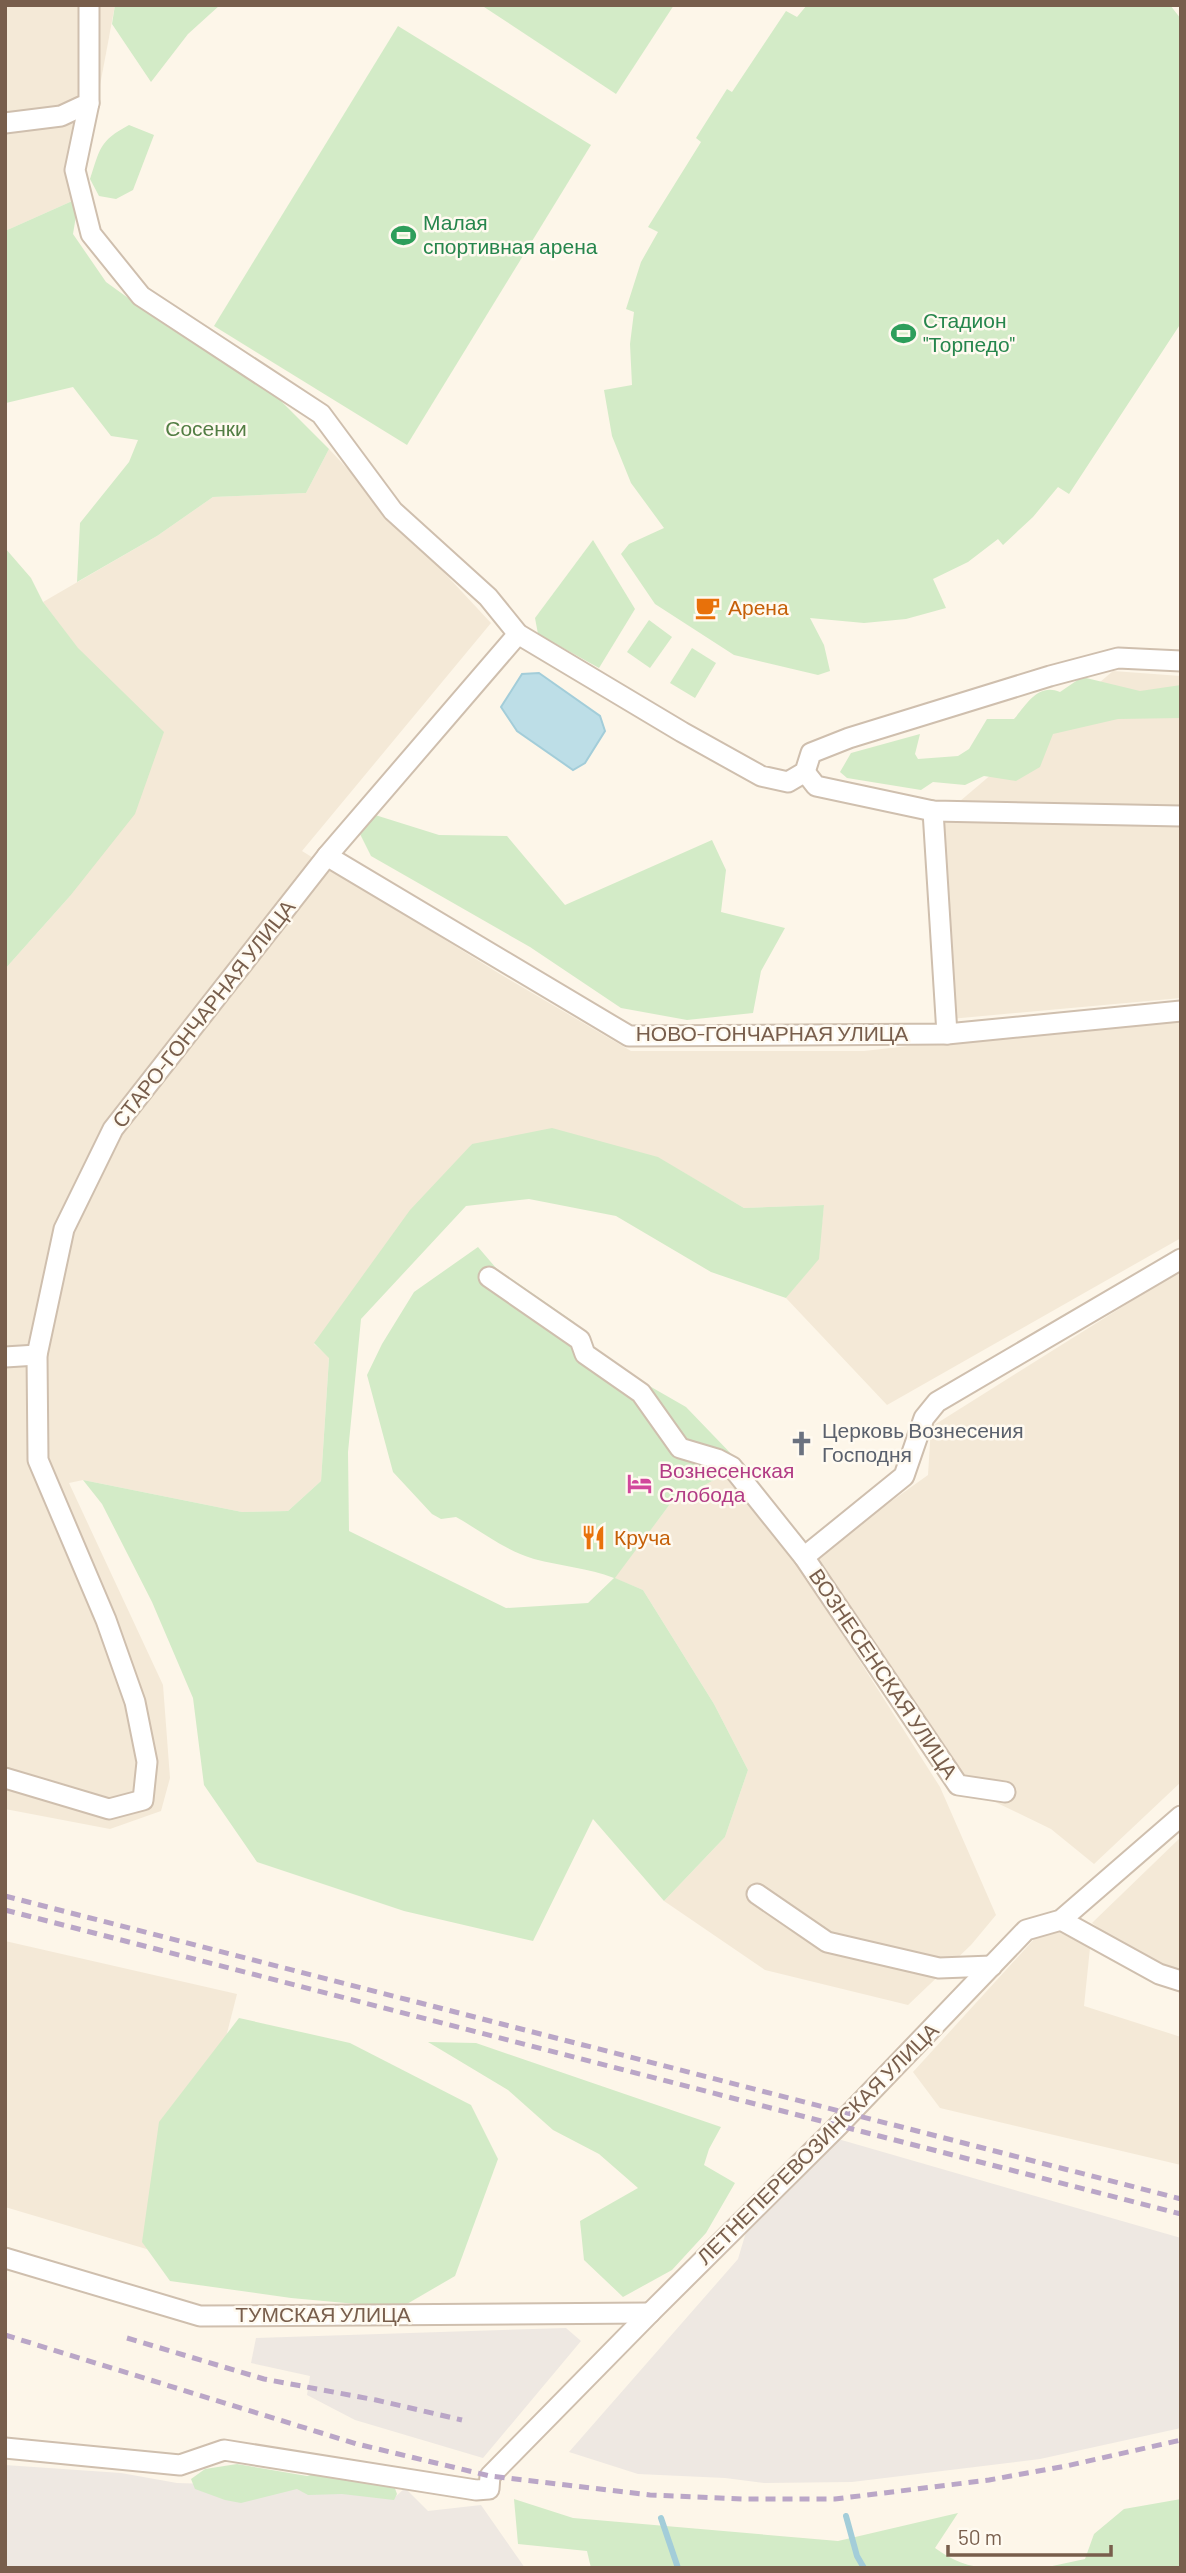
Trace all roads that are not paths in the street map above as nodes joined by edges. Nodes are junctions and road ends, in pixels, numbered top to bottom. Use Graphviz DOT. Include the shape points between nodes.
graph roads {
  1 [pos="89,5"];
  2 [pos="89,103"];
  3 [pos="5,123"];
  4 [pos="518,634"];
  5 [pos="1181,661"];
  6 [pos="805,772"];
  7 [pos="933,811"];
  8 [pos="1181,816"];
  9 [pos="327,856"];
  10 [pos="1181,1011"];
  11 [pos="947,1034"];
  12 [pos="1181,1259"];
  13 [pos="489,1277"];
  14 [pos="37,1355"];
  15 [pos="5,1357"];
  16 [pos="804,1558"];
  17 [pos="5,1778"];
  18 [pos="1005,1791"];
  19 [pos="1181,1816"];
  20 [pos="757,1895"];
  21 [pos="1061,1920"];
  22 [pos="992,1966"];
  23 [pos="1181,1981"];
  24 [pos="5,2258"];
  25 [pos="650,2313"];
  26 [pos="5,2448"];
  1 -- 2 [label="street"];
  2 -- 3 [label="street" via="61,116"];
  2 -- 4 [label="street" via="75,170 91,234 111,262 141,296 321,414 393,511 488,597"];
  4 -- 6 [label="street" via="761,776 788,782"];
  4 -- 9 [label="street, СТАРО-ГОНЧАРНАЯ УЛИЦА"];
  5 -- 6 [label="street" via="1118,658 1050,676 811,753"];
  6 -- 7 [label="street" via="816,786"];
  7 -- 8 [label="street"];
  7 -- 11 [label="street"];
  9 -- 11 [label="street, НОВО-ГОНЧАРНАЯ УЛИЦА" via="629,1036"];
  9 -- 14 [label="street, СТАРО-ГОНЧАРНАЯ УЛИЦА" via="113,1129 64,1229"];
  10 -- 11 [label="street, НОВО-ГОНЧАРНАЯ УЛИЦА"];
  12 -- 16 [label="street, ВОЗНЕСЕНСКАЯ УЛИЦА" via="937,1402 924,1418 904,1476"];
  13 -- 16 [label="street, ВОЗНЕСЕНСКАЯ УЛИЦА" via="580,1340 585,1354 640,1393 680,1448 732,1467"];
  14 -- 15 [label="street"];
  14 -- 17 [label="street, СТАРО-ГОНЧАРНАЯ УЛИЦА" via="38,1460 106,1620 135,1702 146,1762 143,1800 109,1809"];
  16 -- 18 [label="street, ВОЗНЕСЕНСКАЯ УЛИЦА" via="958,1786"];
  19 -- 21 [label="street, ЛЕТНЕПЕРЕВОЗИНСКАЯ УЛИЦА"];
  20 -- 22 [label="street" via="827,1942 939,1968"];
  21 -- 22 [label="street, ЛЕТНЕПЕРЕВОЗИНСКАЯ УЛИЦА" via="1026,1930"];
  21 -- 23 [label="street" via="1159,1974"];
  22 -- 25 [label="street, ЛЕТНЕПЕРЕВОЗИНСКАЯ УЛИЦА"];
  24 -- 25 [label="street, ТУМСКАЯ УЛИЦА" via="200,2316"];
  25 -- 26 [label="street, ЛЕТНЕПЕРЕВОЗИНСКАЯ УЛИЦА" via="490,2476 489,2489 224,2451 180,2465"];
}
